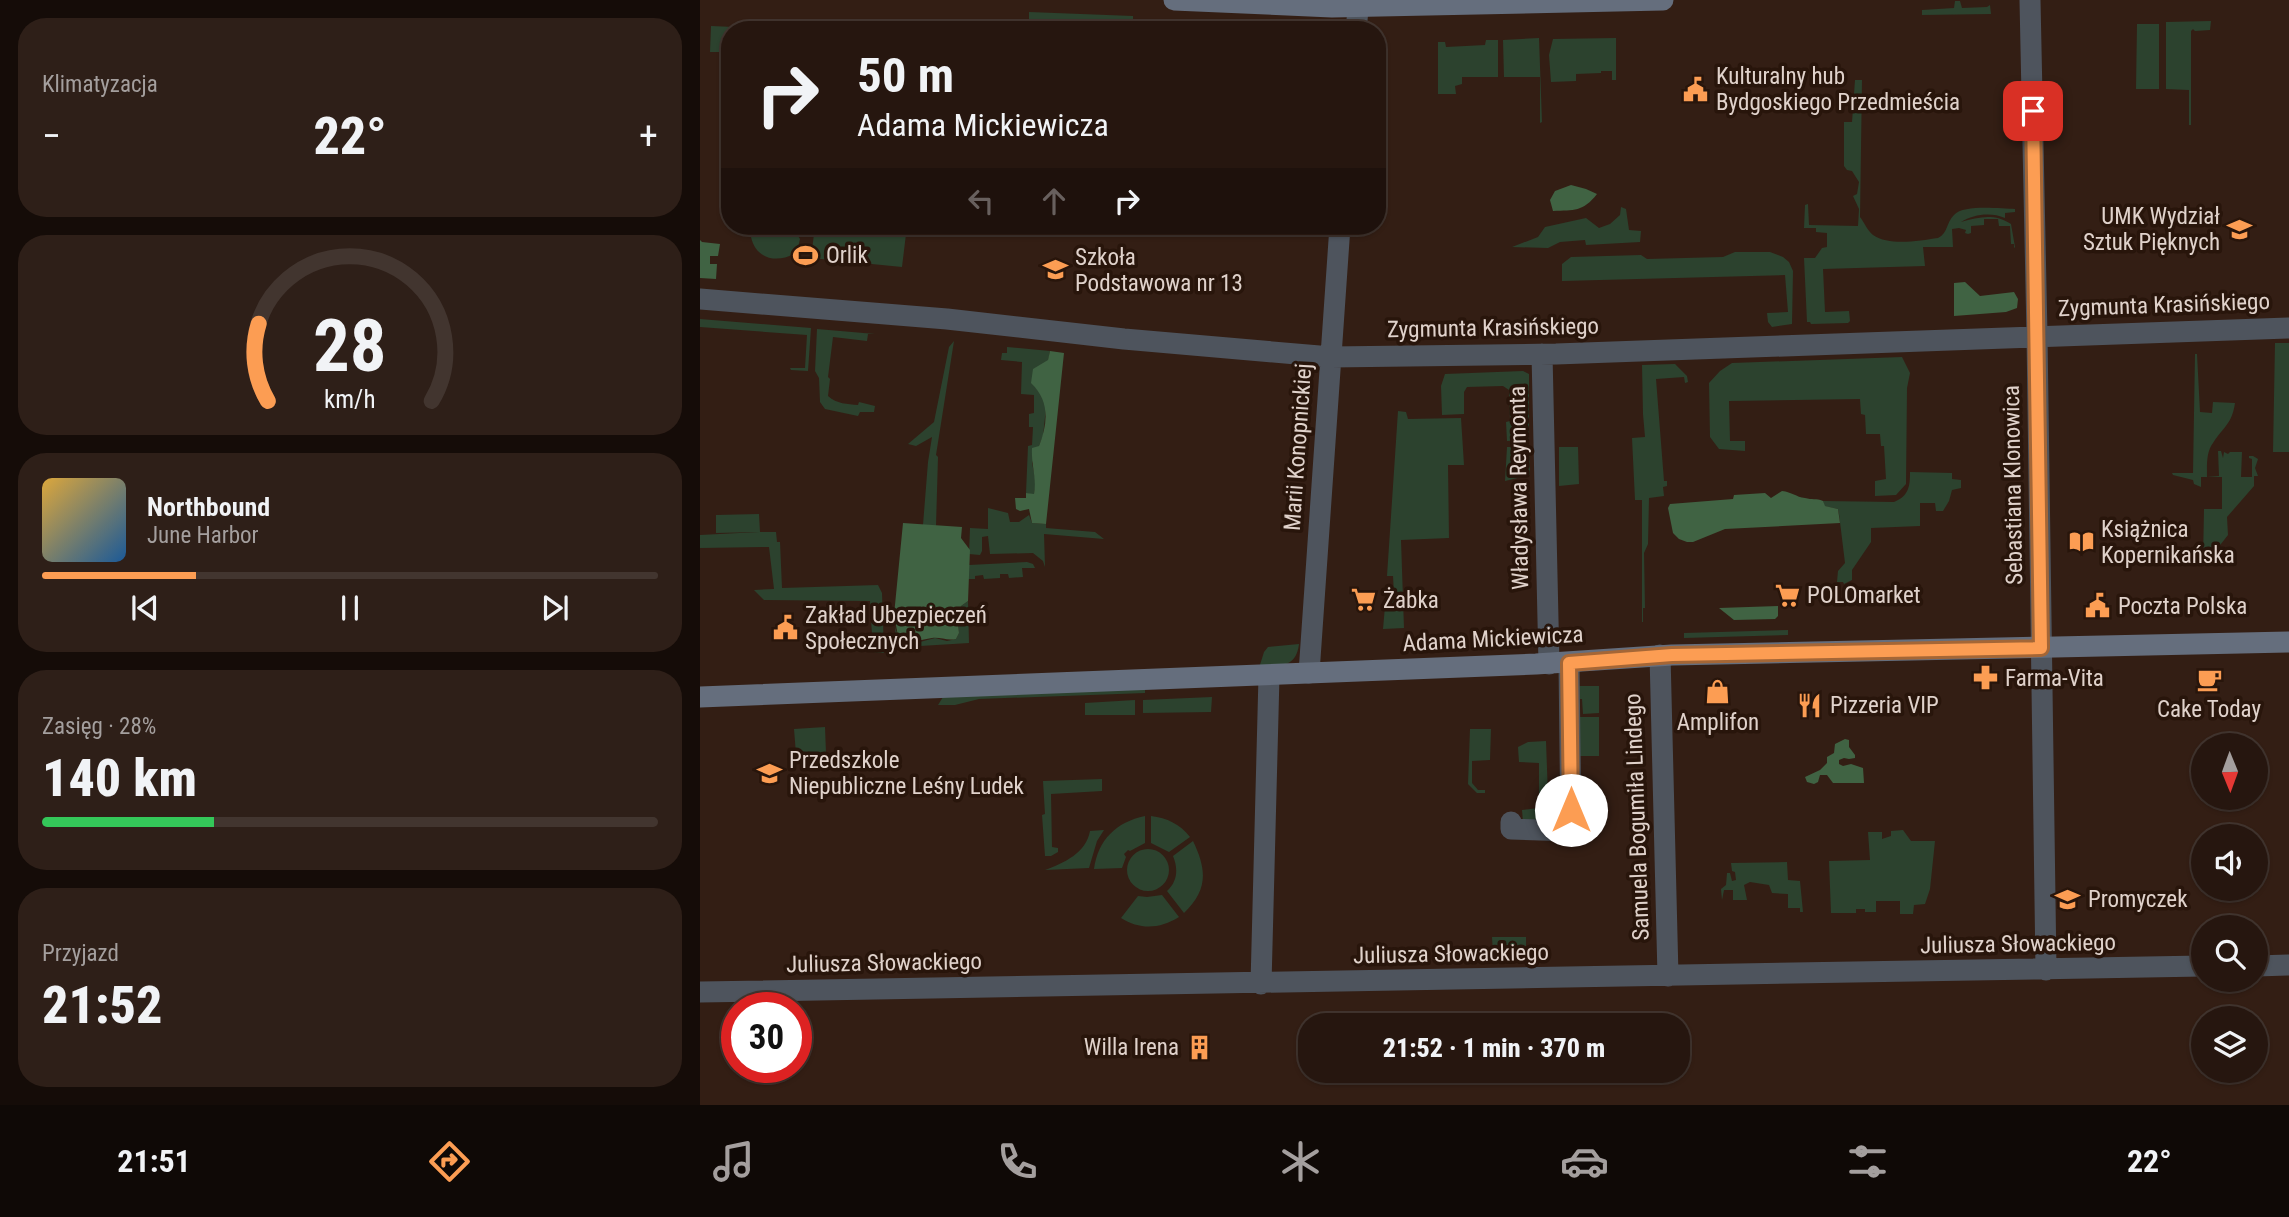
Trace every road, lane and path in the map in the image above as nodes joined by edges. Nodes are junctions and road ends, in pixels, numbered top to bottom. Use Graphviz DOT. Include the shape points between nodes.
graph roads {
  1 [pos="1174,0"];
  2 [pos="1663,0"];
  3 [pos="2030,0"];
  4 [pos="1359,3"];
  5 [pos="1357,21"];
  6 [pos="1339,235"];
  7 [pos="700,299"];
  8 [pos="2289,328"];
  9 [pos="2037,335"];
  10 [pos="1542,354"];
  11 [pos="1331,357"];
  12 [pos="2289,642"];
  13 [pos="2041,648"];
  14 [pos="1660,655"];
  15 [pos="1559,663"];
  16 [pos="1309,673"];
  17 [pos="1269,676"];
  18 [pos="700,697"];
  19 [pos="1511,822"];
  20 [pos="2268,965"];
  21 [pos="2289,965"];
  22 [pos="2191,966"];
  23 [pos="2046,970"];
  24 [pos="1668,976"];
  25 [pos="1261,984"];
  26 [pos="700,992"];
  1 -- 4 [label="street"];
  2 -- 4 [label="street"];
  3 -- 9 [label="street, Sebastiana Klonowica"];
  4 -- 5 [label="street"];
  6 -- 11 [label="street, Marii Konopnickiej"];
  7 -- 11 [label="street, Zygmunta Krasińskiego"];
  8 -- 9 [label="street, Zygmunta Krasińskiego"];
  9 -- 10 [label="street, Zygmunta Krasińskiego"];
  9 -- 13 [label="street, Sebastiana Klonowica"];
  10 -- 11 [label="street, Zygmunta Krasińskiego"];
  10 -- 15 [label="street, Władysława Reymonta"];
  11 -- 16 [label="street, Marii Konopnickiej"];
  12 -- 13 [label="street, Adama Mickiewicza"];
  13 -- 14 [label="street, Adama Mickiewicza"];
  13 -- 23 [label="street, Sebastiana Klonowica"];
  14 -- 15 [label="street, Adama Mickiewicza"];
  14 -- 24 [label="street, Samuela Bogumiła Lindego"];
  15 -- 16 [label="street, Adama Mickiewicza"];
  15 -- 19 [label="street, Władysława Reymonta" via="1571,831 1511,830"];
  16 -- 17 [label="street, Adama Mickiewicza"];
  17 -- 18 [label="street, Adama Mickiewicza"];
  17 -- 25 [label="street"];
  20 -- 21 [label="street"];
  22 -- 23 [label="street, Juliusza Słowackiego"];
  23 -- 24 [label="street, Juliusza Słowackiego"];
  24 -- 25 [label="street, Juliusza Słowackiego"];
  25 -- 26 [label="street, Juliusza Słowackiego"];
}
